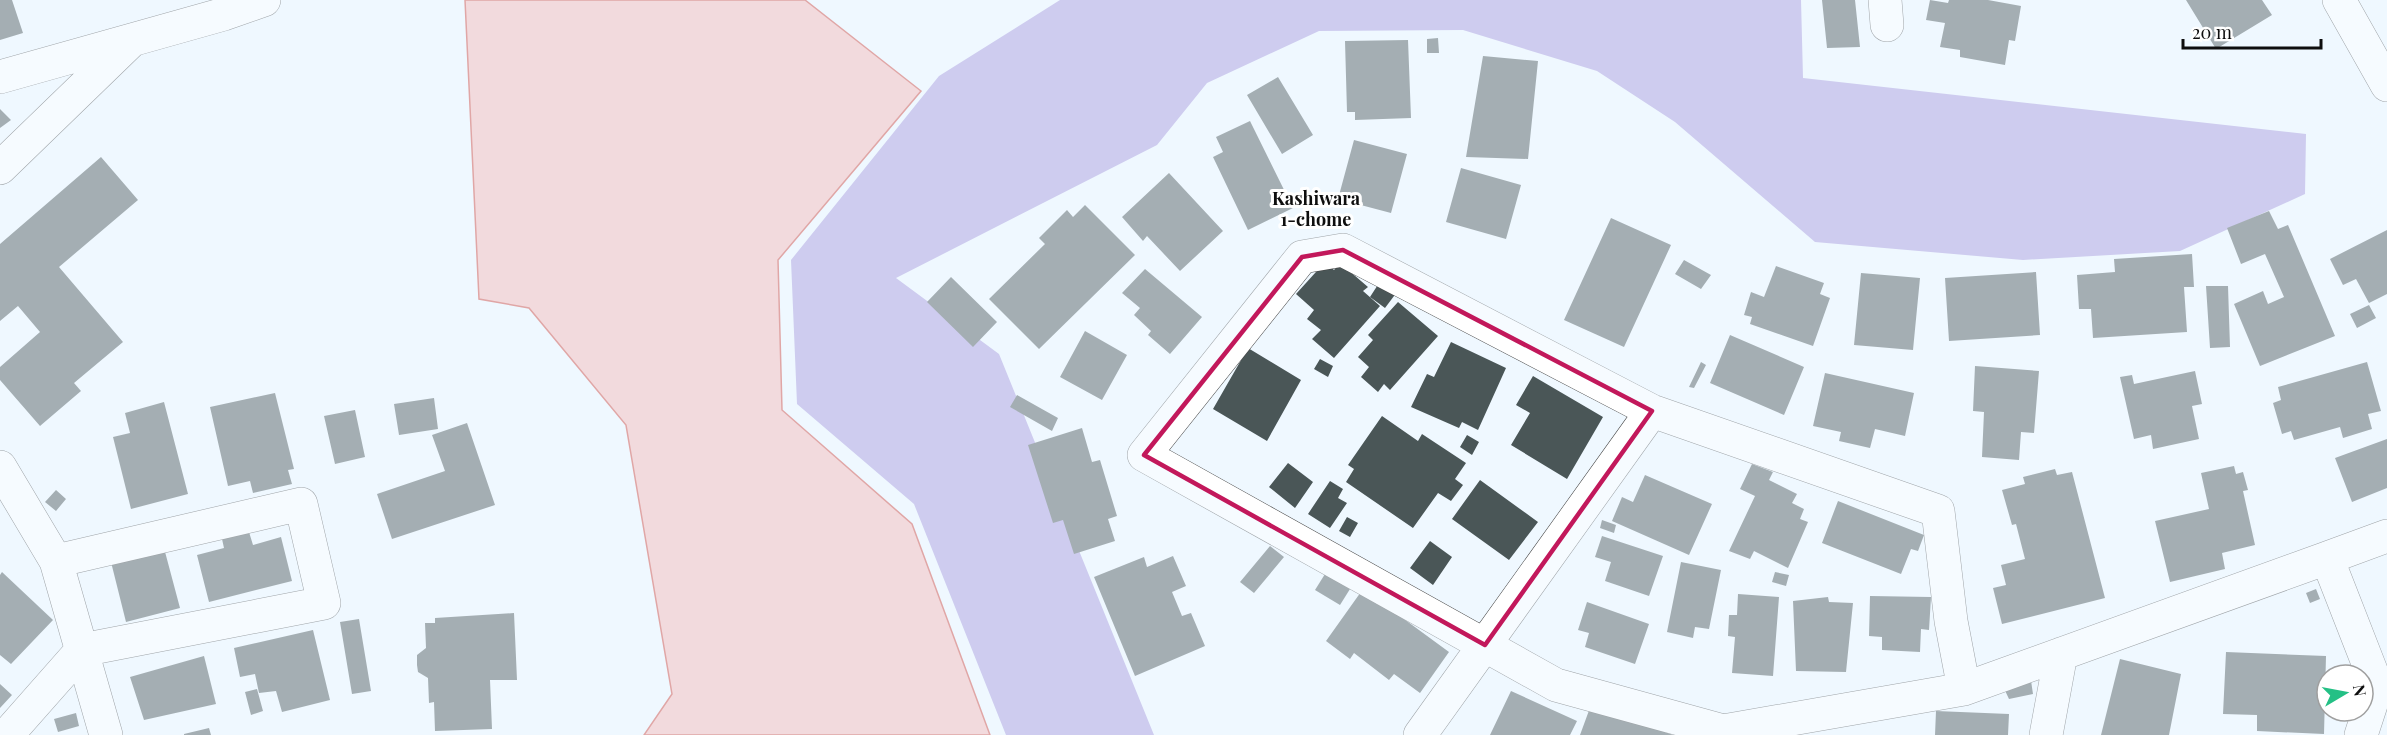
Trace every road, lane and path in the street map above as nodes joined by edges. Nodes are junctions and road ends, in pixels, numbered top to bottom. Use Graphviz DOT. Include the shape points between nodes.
graph roads {
  1 [pos="264,0"];
  2 [pos="2339,0"];
  3 [pos="133,39"];
  4 [pos="0,76"];
  5 [pos="2387,85"];
  6 [pos="0,168"];
  7 [pos="1652,411"];
  8 [pos="0,467"];
  9 [pos="2387,536"];
  10 [pos="2327,558"];
  11 [pos="56,561"];
  12 [pos="1485,645"];
  13 [pos="82,650"];
  14 [pos="2061,654"];
  15 [pos="1964,689"];
  16 [pos="1722,733"];
  17 [pos="7,735"];
  18 [pos="106,735"];
  19 [pos="1420,735"];
  20 [pos="2046,735"];
  21 [pos="2361,735"];
  1 -- 3 [label="street"];
  2 -- 5 [label="street"];
  3 -- 4 [label="street"];
  3 -- 6 [label="street"];
  7 -- 12 [label="street"];
  7 -- 12 [label="street" via="1343,250 1302,257 1144,455"];
  7 -- 15 [label="street" via="1938,511 1951,621"];
  8 -- 11 [label="street"];
  9 -- 10 [label="street"];
  10 -- 14 [label="street"];
  10 -- 21 [label="street" via="2377,686"];
  11 -- 13 [label="street"];
  11 -- 13 [label="street" via="301,504 324,603"];
  12 -- 16 [label="street" via="1556,685"];
  12 -- 19 [label="street"];
  13 -- 17 [label="street"];
  13 -- 18 [label="street"];
  14 -- 15 [label="street"];
  14 -- 20 [label="street"];
  15 -- 16 [label="street"];
}
